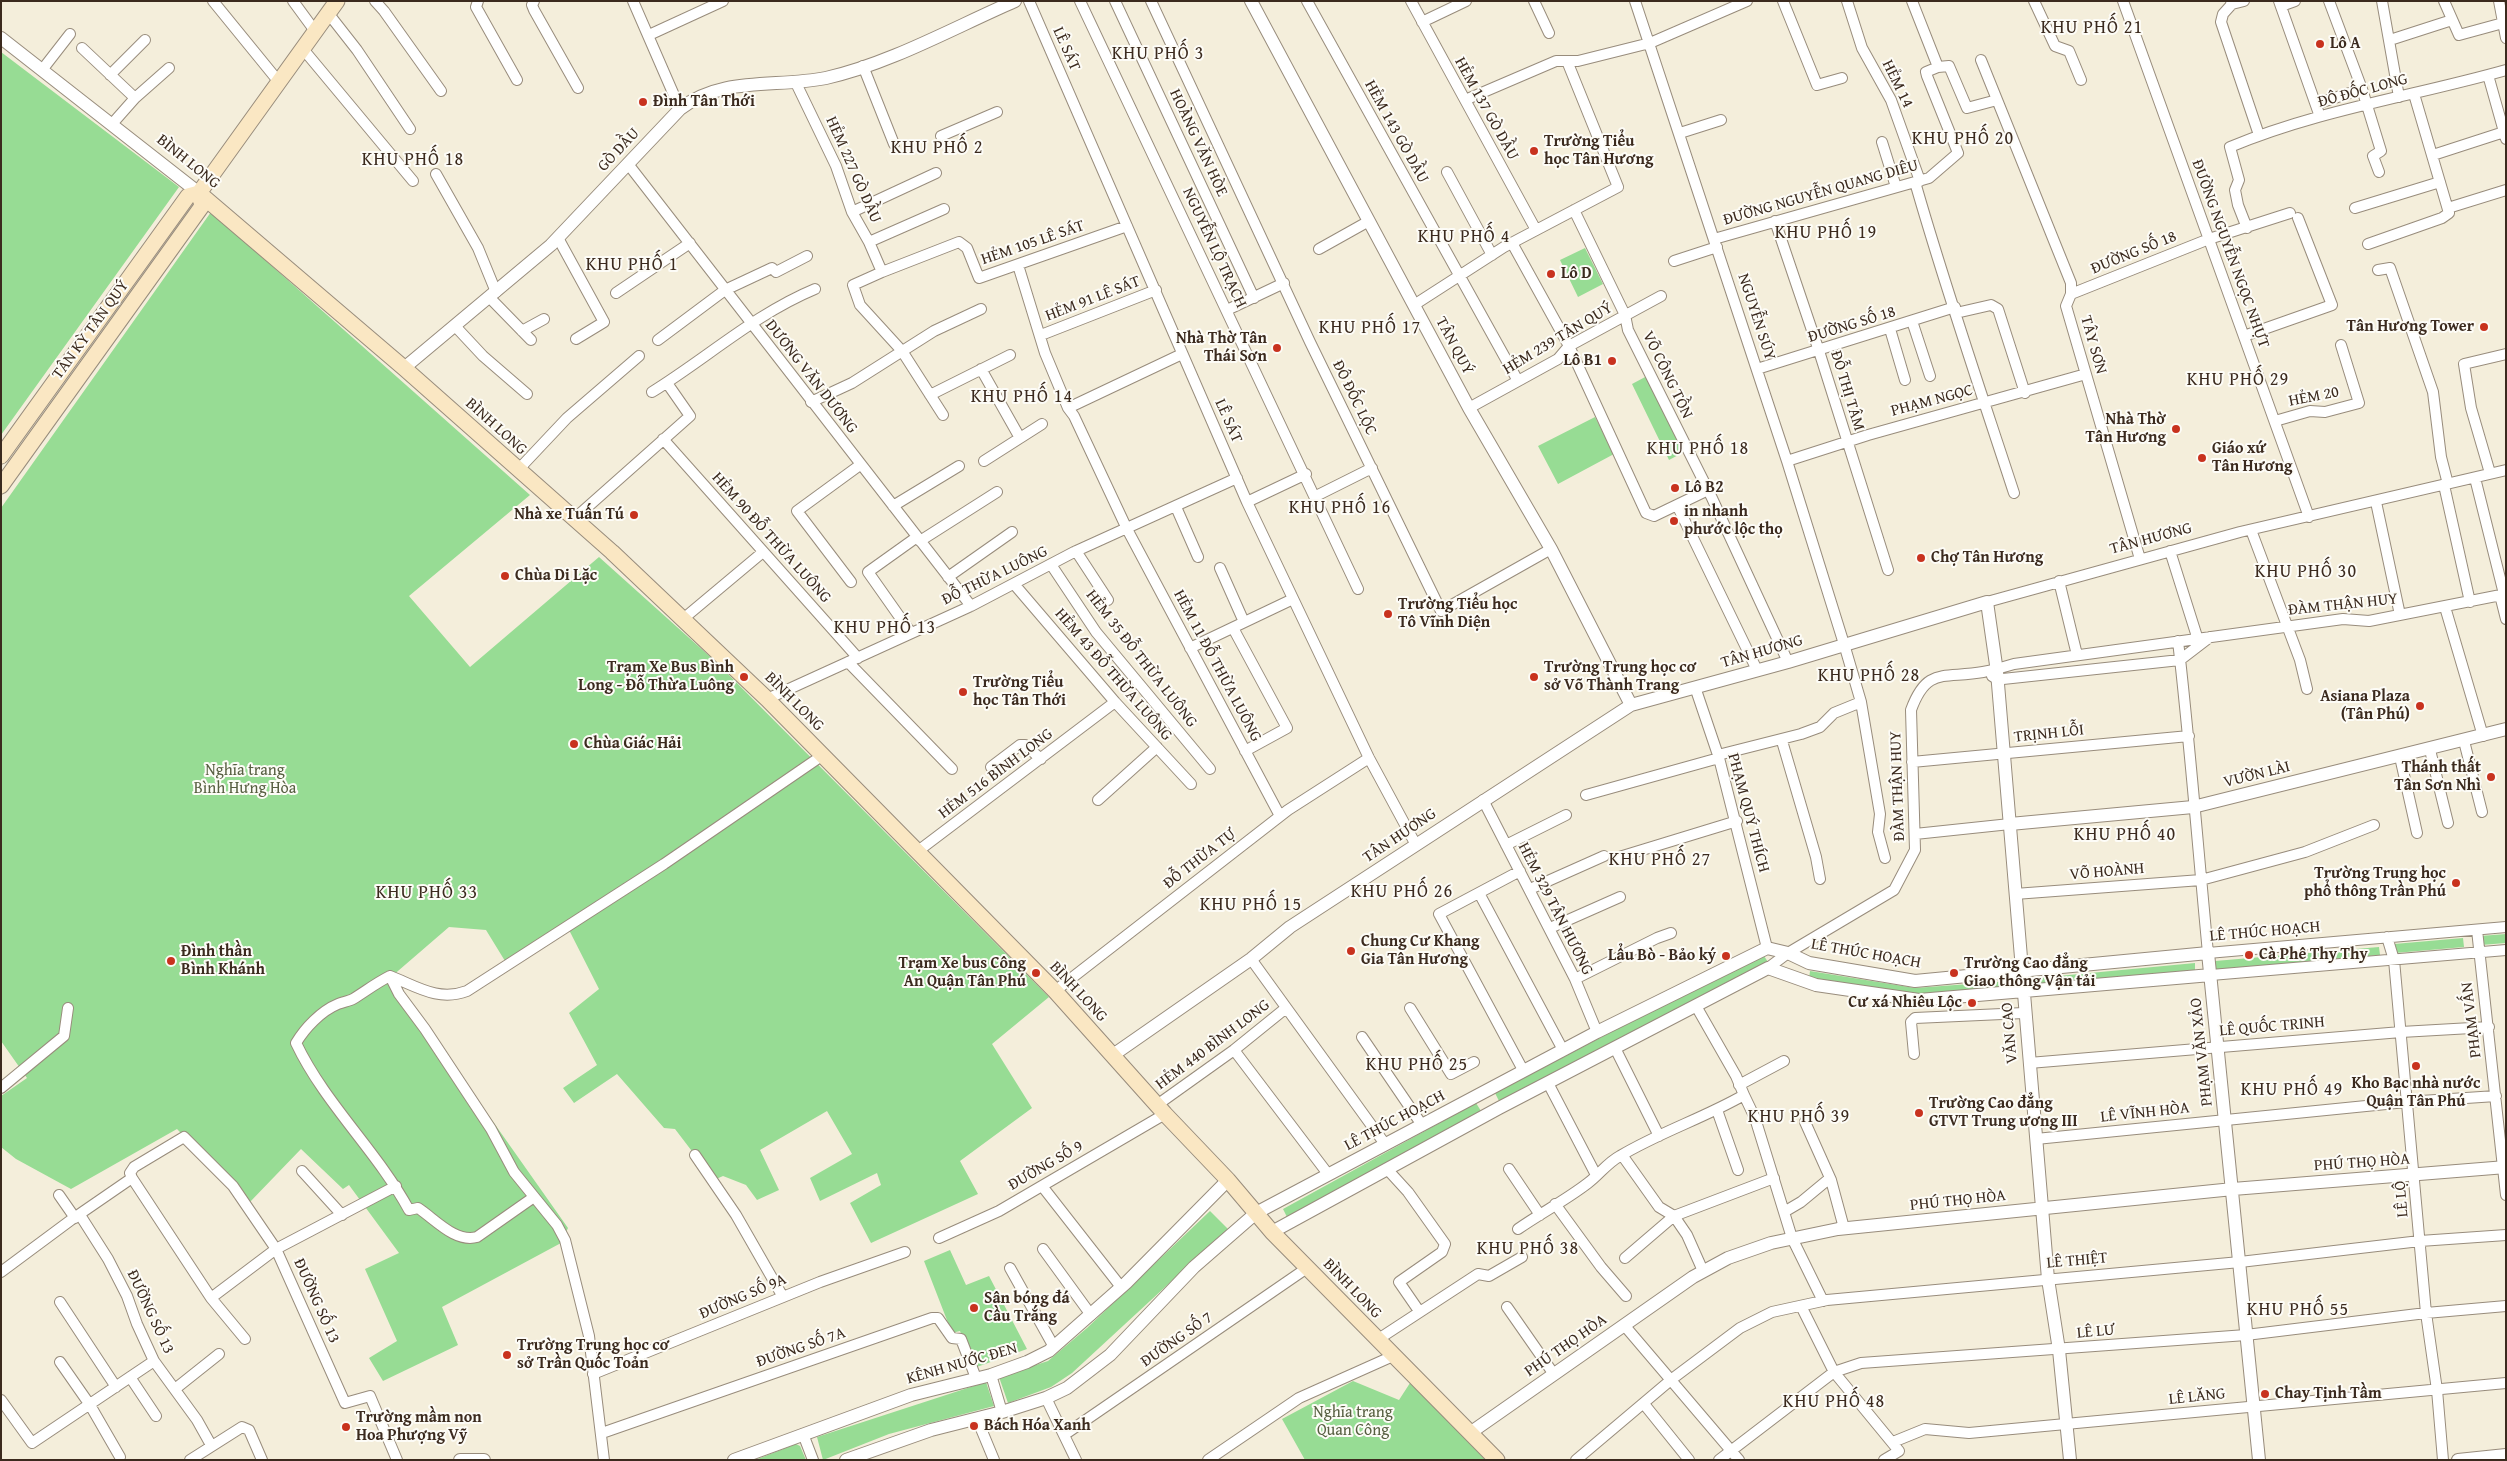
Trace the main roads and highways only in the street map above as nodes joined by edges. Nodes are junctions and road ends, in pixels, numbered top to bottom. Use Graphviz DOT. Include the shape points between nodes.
graph roads {
  1 [pos="333,7"];
  2 [pos="199,193"];
  3 [pos="1,456"];
  4 [pos="1,486"];
  5 [pos="1497,1460"];
  1 -- 2 [label="main road, TÂN KỲ TÂN QUÝ"];
  2 -- 3 [label="main road, TÂN KỲ TÂN QUÝ" via="188,196"];
  2 -- 4 [label="main road, TÂN KỲ TÂN QUÝ" via="202,206"];
  2 -- 5 [label="main road, BÌNH LONG" via="574,519 767,699 1055,991 1272,1232"];
}
